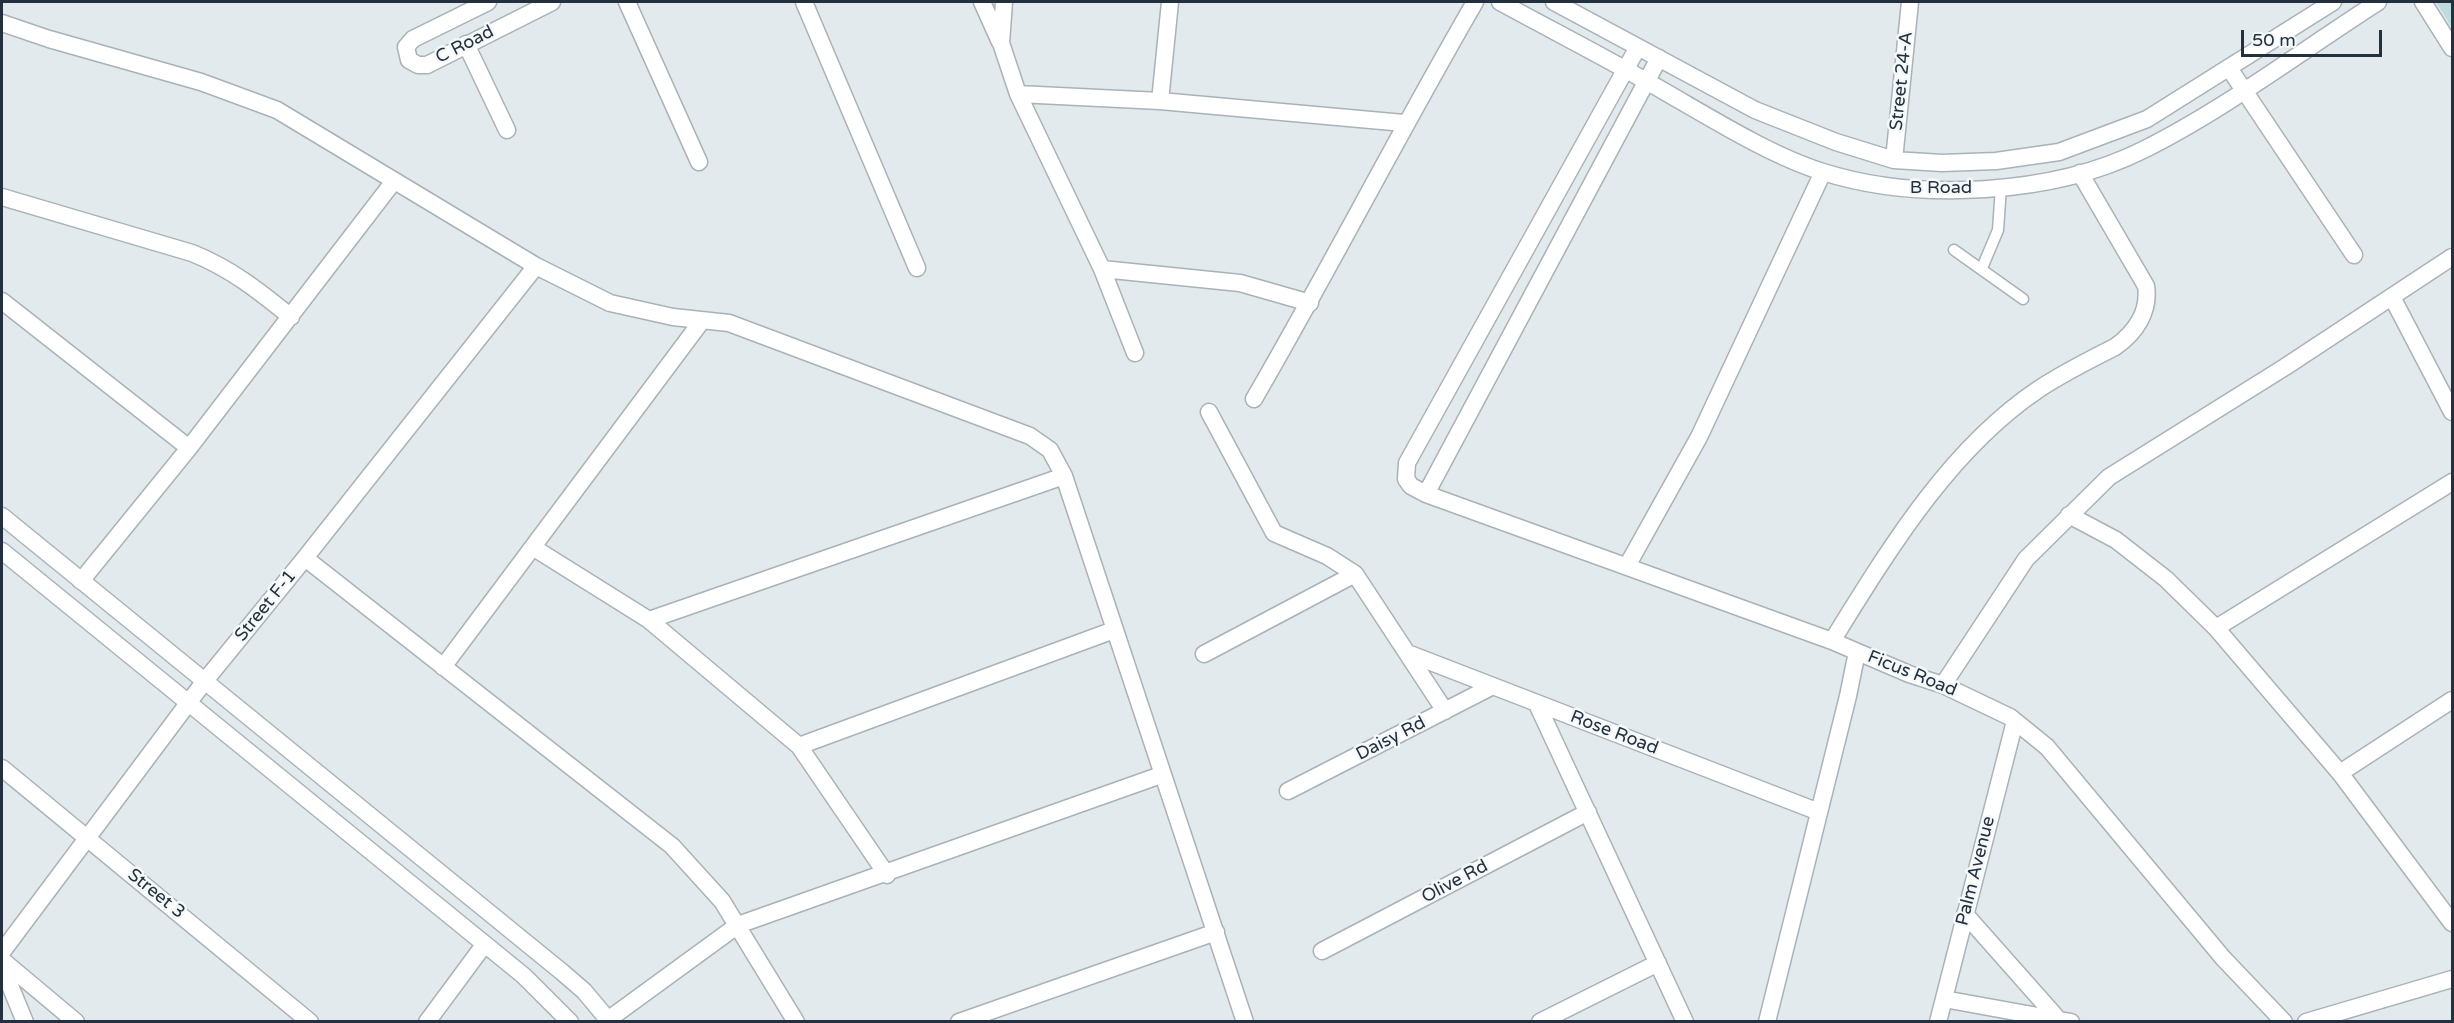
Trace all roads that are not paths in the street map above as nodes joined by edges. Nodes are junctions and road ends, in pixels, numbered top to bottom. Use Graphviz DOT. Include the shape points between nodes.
graph roads {
  1 [pos="488,2"];
  2 [pos="552,2"];
  3 [pos="627,2"];
  4 [pos="804,2"];
  5 [pos="982,2"];
  6 [pos="1004,2"];
  7 [pos="1170,2"];
  8 [pos="1475,2"];
  9 [pos="1500,2"];
  10 [pos="1554,2"];
  11 [pos="1910,2"];
  12 [pos="2333,2"];
  13 [pos="2378,2"];
  14 [pos="2423,2"];
  15 [pos="2,23"];
  16 [pos="1000,43"];
  17 [pos="466,44"];
  18 [pos="1638,47"];
  19 [pos="2452,48"];
  20 [pos="1659,58"];
  21 [pos="2229,68"];
  22 [pos="1626,71"];
  23 [pos="1647,81"];
  24 [pos="2243,89"];
  25 [pos="1018,94"];
  26 [pos="1160,101"];
  27 [pos="1404,123"];
  28 [pos="507,130"];
  29 [pos="1894,160"];
  30 [pos="699,162"];
  31 [pos="1823,172"];
  32 [pos="2080,173"];
  33 [pos="394,182"];
  34 [pos="2001,187"];
  35 [pos="2,198"];
  36 [pos="1954,250"];
  37 [pos="2354,255"];
  38 [pos="2452,257"];
  39 [pos="536,266"];
  40 [pos="917,268"];
  41 [pos="1982,268"];
  42 [pos="1102,269"];
  43 [pos="2392,297"];
  44 [pos="2023,299"];
  45 [pos="2,301"];
  46 [pos="1310,303"];
  47 [pos="291,317"];
  48 [pos="701,321"];
  49 [pos="1135,353"];
  50 [pos="1254,399"];
  51 [pos="1209,412"];
  52 [pos="2452,412"];
  53 [pos="189,448"];
  54 [pos="1064,476"];
  55 [pos="2452,482"];
  56 [pos="1426,494"];
  57 [pos="2069,515"];
  58 [pos="2,516"];
  59 [pos="534,548"];
  60 [pos="2,551"];
  61 [pos="305,558"];
  62 [pos="1627,566"];
  63 [pos="1355,574"];
  64 [pos="81,581"];
  65 [pos="649,620"];
  66 [pos="2217,628"];
  67 [pos="1114,630"];
  68 [pos="1832,641"];
  69 [pos="1857,652"];
  70 [pos="1204,654"];
  71 [pos="1410,654"];
  72 [pos="443,667"];
  73 [pos="204,682"];
  74 [pos="1942,685"];
  75 [pos="1493,686"];
  76 [pos="2452,700"];
  77 [pos="1537,704"];
  78 [pos="187,705"];
  79 [pos="1445,711"];
  80 [pos="2015,722"];
  81 [pos="799,746"];
  82 [pos="2,768"];
  83 [pos="2340,773"];
  84 [pos="1161,775"];
  85 [pos="1288,791"];
  86 [pos="1588,812"];
  87 [pos="1819,812"];
  88 [pos="86,837"];
  89 [pos="887,875"];
  90 [pos="1965,914"];
  91 [pos="2452,923"];
  92 [pos="738,925"];
  93 [pos="1216,932"];
  94 [pos="484,945"];
  95 [pos="1322,951"];
  96 [pos="2,952"];
  97 [pos="2,960"];
  98 [pos="1658,963"];
  99 [pos="2,966"];
  100 [pos="2452,979"];
  101 [pos="1944,999"];
  102 [pos="2065,1020"];
  103 [pos="608,1021"];
  104 [pos="25,1022"];
  105 [pos="76,1022"];
  106 [pos="310,1022"];
  107 [pos="427,1022"];
  108 [pos="570,1022"];
  109 [pos="796,1022"];
  110 [pos="959,1022"];
  111 [pos="1245,1022"];
  112 [pos="1540,1022"];
  113 [pos="1685,1022"];
  114 [pos="1767,1022"];
  115 [pos="1938,1022"];
  116 [pos="2284,1022"];
  117 [pos="2306,1022"];
  1 -- 17 [label="street, C Road" via="413,39 406,53 409,60 423,65"];
  2 -- 17 [label="street, C Road"];
  3 -- 30 [label="street"];
  4 -- 40 [label="street"];
  5 -- 16 [label="street"];
  6 -- 16 [label="street"];
  7 -- 26 [label="street"];
  8 -- 27 [label="street"];
  9 -- 22 [label="street, B Road"];
  10 -- 18 [label="street, B Road"];
  11 -- 29 [label="street, Street 24-A"];
  12 -- 21 [label="street, B Road"];
  13 -- 24 [label="street, B Road"];
  14 -- 19 [label="street"];
  15 -- 33 [label="street" via="201,82 277,110"];
  16 -- 25 [label="street"];
  17 -- 28 [label="street"];
  18 -- 20 [label="street, B Road"];
  18 -- 22 [label="street"];
  20 -- 23 [label="street"];
  20 -- 29 [label="street, B Road" via="1755,110"];
  21 -- 24 [label="street"];
  21 -- 29 [label="street, B Road" via="2147,119 2059,152 1996,161"];
  22 -- 23 [label="street, B Road"];
  22 -- 56 [label="street" via="1407,463 1406,479"];
  23 -- 31 [label="street, B Road" via="1744,137"];
  23 -- 56 [label="street"];
  24 -- 32 [label="street, B Road" via="2141,151"];
  24 -- 37 [label="street"];
  25 -- 26 [label="street"];
  25 -- 42 [label="street"];
  26 -- 27 [label="street"];
  27 -- 46 [label="street"];
  31 -- 34 [label="street, B Road" via="1913,190"];
  31 -- 62 [label="street" via="1699,437"];
  32 -- 34 [label="street, B Road" via="2051,182"];
  32 -- 68 [label="street" via="2146,286 2148,297 2138,325 2115,347 2038,389 1950,470 1899,537"];
  33 -- 39 [label="street"];
  33 -- 47 [label="street"];
  34 -- 41 [label="lane" via="1998,230"];
  35 -- 47 [label="street" via="218,263"];
  36 -- 41 [label="lane"];
  38 -- 43 [label="street"];
  39 -- 48 [label="street" via="610,303"];
  39 -- 61 [label="street, Street F-1"];
  41 -- 44 [label="lane"];
  42 -- 46 [label="street" via="1239,284"];
  42 -- 49 [label="street"];
  43 -- 52 [label="street"];
  43 -- 57 [label="street" via="2109,477"];
  45 -- 53 [label="street"];
  46 -- 50 [label="street"];
  47 -- 53 [label="street"];
  48 -- 54 [label="street" via="729,323 1030,436 1050,450"];
  48 -- 59 [label="street"];
  51 -- 63 [label="street" via="1274,533 1327,556"];
  53 -- 64 [label="street"];
  54 -- 65 [label="street"];
  54 -- 67 [label="street"];
  55 -- 66 [label="street"];
  56 -- 62 [label="street, Ficus Road"];
  57 -- 66 [label="street" via="2116,540 2166,579"];
  57 -- 74 [label="street" via="2026,559"];
  58 -- 64 [label="street"];
  59 -- 65 [label="street"];
  59 -- 72 [label="street"];
  60 -- 78 [label="street"];
  61 -- 72 [label="street"];
  61 -- 73 [label="street, Street F-1"];
  62 -- 68 [label="street, Ficus Road"];
  63 -- 70 [label="street"];
  63 -- 71 [label="street"];
  64 -- 73 [label="street"];
  65 -- 81 [label="street"];
  66 -- 83 [label="street"];
  67 -- 81 [label="street"];
  67 -- 84 [label="street"];
  68 -- 69 [label="street, Ficus Road"];
  69 -- 74 [label="street, Ficus Road"];
  69 -- 87 [label="street"];
  71 -- 75 [label="street, Rose Road"];
  71 -- 79 [label="street"];
  72 -- 92 [label="street" via="672,846 722,901"];
  73 -- 78 [label="street, Street F-1"];
  73 -- 103 [label="street" via="562,972 584,991"];
  74 -- 80 [label="street, Ficus Road"];
  75 -- 77 [label="street, Rose Road"];
  75 -- 79 [label="street, Daisy Rd"];
  76 -- 83 [label="street"];
  77 -- 86 [label="street"];
  77 -- 87 [label="street, Rose Road"];
  78 -- 88 [label="street, Street F-1"];
  78 -- 94 [label="street"];
  79 -- 85 [label="street, Daisy Rd"];
  80 -- 90 [label="street, Palm Avenue"];
  80 -- 116 [label="street, Ficus Road" via="2047,747 2223,958"];
  81 -- 89 [label="street"];
  82 -- 88 [label="street, Street 3"];
  83 -- 91 [label="street"];
  84 -- 89 [label="street"];
  84 -- 93 [label="street"];
  86 -- 95 [label="street, Olive Rd"];
  86 -- 98 [label="street"];
  87 -- 114 [label="street"];
  88 -- 96 [label="street, Street F-1"];
  88 -- 106 [label="street, Street 3"];
  89 -- 92 [label="street"];
  90 -- 101 [label="street, Palm Avenue"];
  90 -- 102 [label="street"];
  92 -- 103 [label="street"];
  92 -- 109 [label="street"];
  93 -- 110 [label="street"];
  93 -- 111 [label="street"];
  94 -- 107 [label="street"];
  94 -- 108 [label="street" via="524,976"];
  97 -- 105 [label="street"];
  98 -- 112 [label="street"];
  98 -- 113 [label="street"];
  99 -- 104 [label="street"];
  100 -- 117 [label="street"];
  101 -- 102 [label="street"];
  101 -- 115 [label="street, Palm Avenue"];
}
